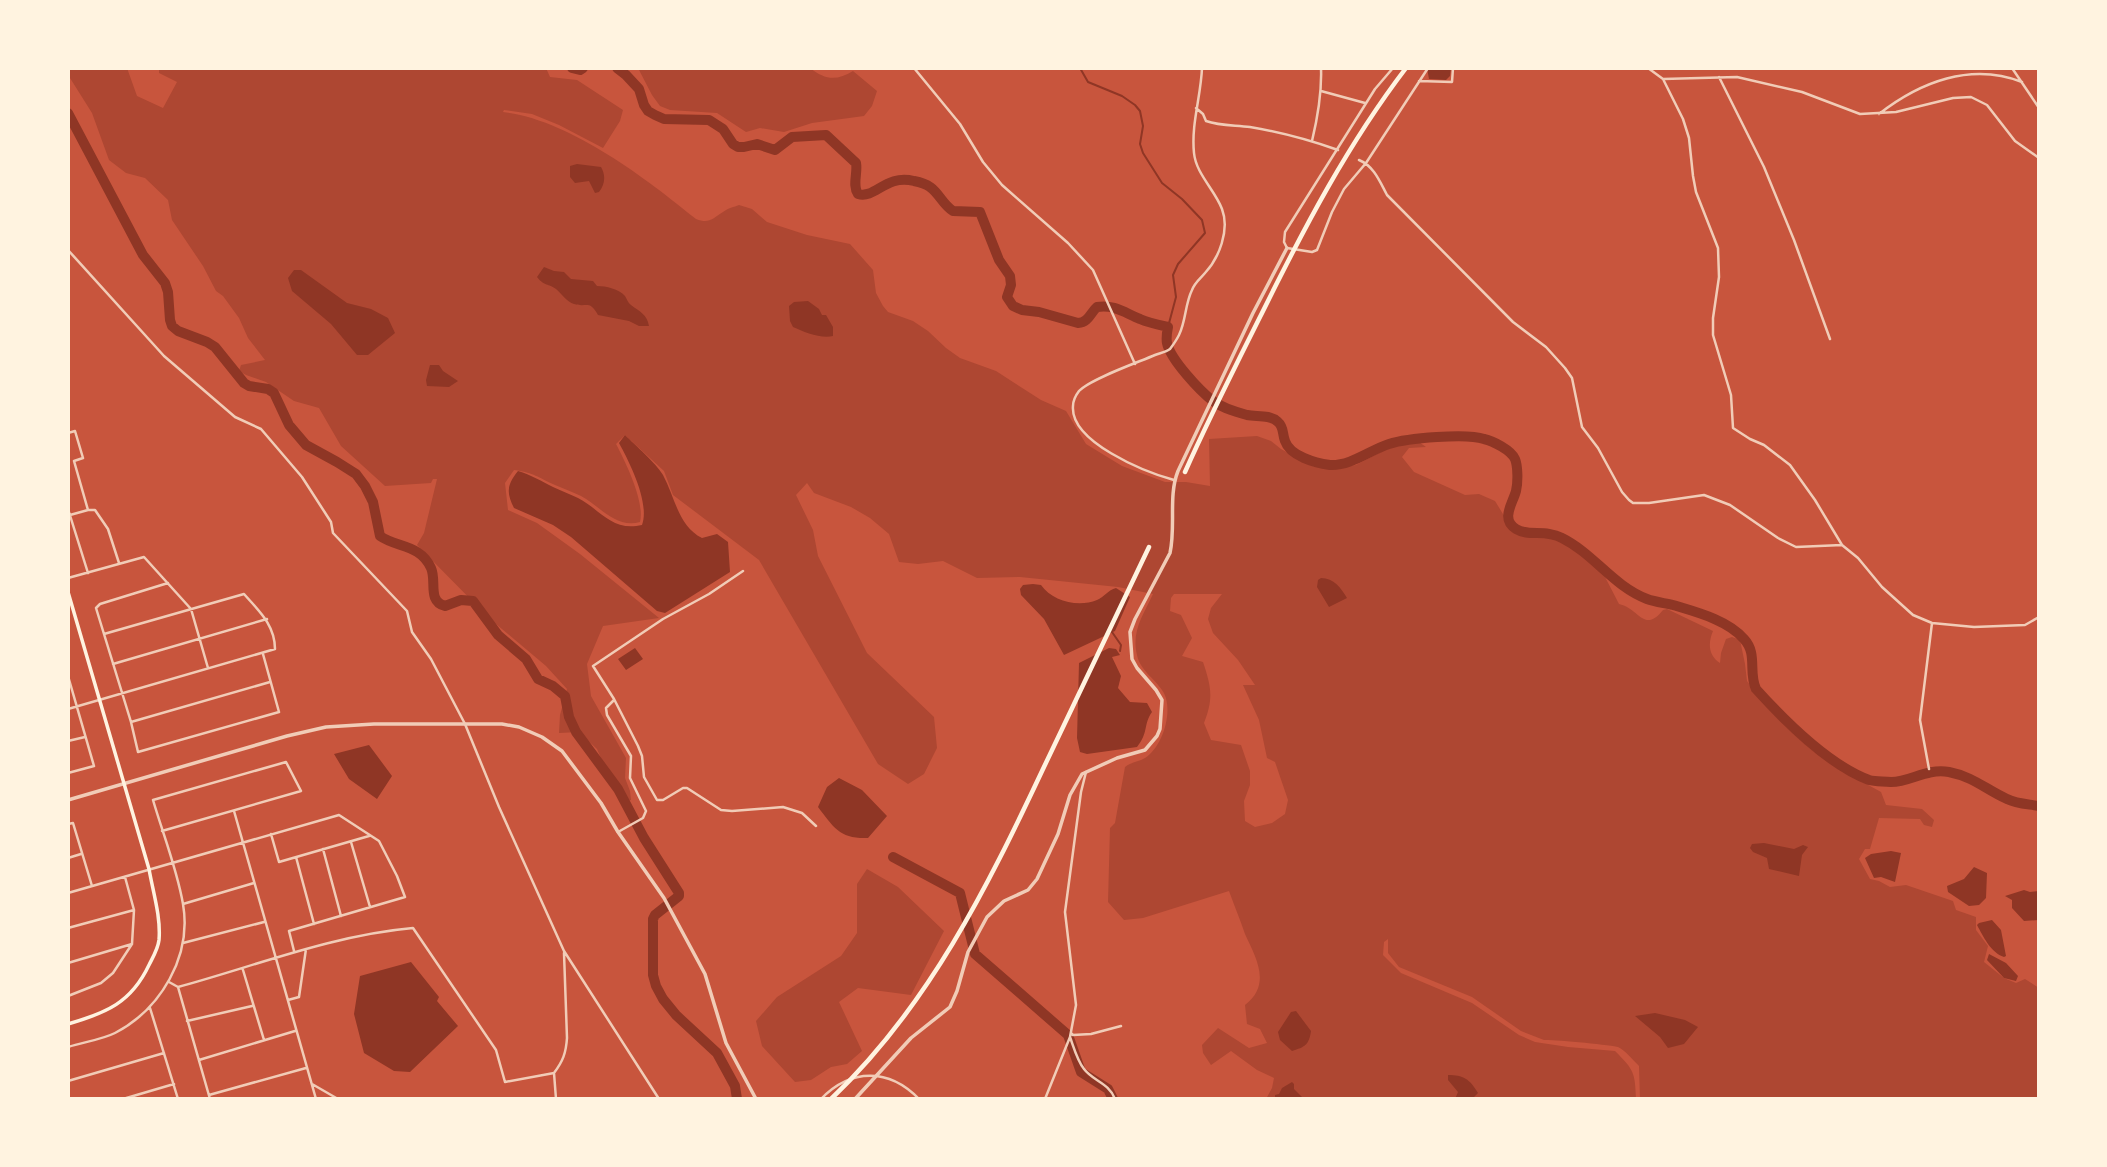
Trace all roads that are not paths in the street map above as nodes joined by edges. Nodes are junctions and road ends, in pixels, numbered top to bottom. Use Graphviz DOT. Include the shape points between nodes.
graph roads {
  1 [pos="914,68"];
  2 [pos="1202,68"];
  3 [pos="1321,68"];
  4 [pos="1393,68"];
  5 [pos="1406,68"];
  6 [pos="1429,68"];
  7 [pos="1453,68"];
  8 [pos="1648,68"];
  9 [pos="2012,68"];
  10 [pos="1719,77"];
  11 [pos="1663,79"];
  12 [pos="1419,81"];
  13 [pos="2022,82"];
  14 [pos="1321,91"];
  15 [pos="1366,103"];
  16 [pos="1398,105"];
  17 [pos="1403,107"];
  18 [pos="1196,108"];
  19 [pos="2039,108"];
  20 [pos="1879,114"];
  21 [pos="1312,141"];
  22 [pos="1338,150"];
  23 [pos="2039,158"];
  24 [pos="1359,160"];
  25 [pos="1366,163"];
  26 [pos="1287,248"];
  27 [pos="68,250"];
  28 [pos="1830,339"];
  29 [pos="1135,364"];
  30 [pos="68,433"];
  31 [pos="1185,472"];
  32 [pos="1174,480"];
  33 [pos="68,509"];
  34 [pos="88,510"];
  35 [pos="70,515"];
  36 [pos="1842,545"];
  37 [pos="1149,547"];
  38 [pos="119,563"];
  39 [pos="743,571"];
  40 [pos="88,573"];
  41 [pos="68,578"];
  42 [pos="168,583"];
  43 [pos="68,592"];
  44 [pos="191,609"];
  45 [pos="2039,617"];
  46 [pos="267,619"];
  47 [pos="1932,623"];
  48 [pos="104,634"];
  49 [pos="200,639"];
  50 [pos="263,654"];
  51 [pos="113,664"];
  52 [pos="208,668"];
  53 [pos="68,676"];
  54 [pos="270,682"];
  55 [pos="121,694"];
  56 [pos="614,699"];
  57 [pos="100,701"];
  58 [pos="77,707"];
  59 [pos="68,709"];
  60 [pos="131,722"];
  61 [pos="465,724"];
  62 [pos="85,737"];
  63 [pos="68,741"];
  64 [pos="1929,769"];
  65 [pos="1086,772"];
  66 [pos="68,773"];
  67 [pos="1077,780"];
  68 [pos="124,783"];
  69 [pos="1081,792"];
  70 [pos="68,800"];
  71 [pos="234,811"];
  72 [pos="68,824"];
  73 [pos="816,826"];
  74 [pos="162,831"];
  75 [pos="618,832"];
  76 [pos="271,834"];
  77 [pos="369,836"];
  78 [pos="242,842"];
  79 [pos="351,842"];
  80 [pos="323,849"];
  81 [pos="82,854"];
  82 [pos="296,857"];
  83 [pos="68,858"];
  84 [pos="172,863"];
  85 [pos="149,869"];
  86 [pos="125,877"];
  87 [pos="254,883"];
  88 [pos="92,886"];
  89 [pos="68,893"];
  90 [pos="183,904"];
  91 [pos="370,907"];
  92 [pos="134,910"];
  93 [pos="341,916"];
  94 [pos="265,921"];
  95 [pos="314,924"];
  96 [pos="68,929"];
  97 [pos="183,943"];
  98 [pos="132,944"];
  99 [pos="306,949"];
  100 [pos="564,951"];
  101 [pos="294,952"];
  102 [pos="276,959"];
  103 [pos="68,962"];
  104 [pos="243,969"];
  105 [pos="169,981"];
  106 [pos="178,987"];
  107 [pos="68,996"];
  108 [pos="287,1001"];
  109 [pos="254,1005"];
  110 [pos="150,1008"];
  111 [pos="187,1021"];
  112 [pos="68,1024"];
  113 [pos="1121,1026"];
  114 [pos="295,1031"];
  115 [pos="1071,1035"];
  116 [pos="264,1040"];
  117 [pos="68,1046"];
  118 [pos="164,1053"];
  119 [pos="200,1060"];
  120 [pos="306,1068"];
  121 [pos="554,1073"];
  122 [pos="876,1076"];
  123 [pos="68,1081"];
  124 [pos="174,1084"];
  125 [pos="312,1084"];
  126 [pos="210,1097"];
  127 [pos="123,1099"];
  128 [pos="178,1099"];
  129 [pos="316,1099"];
  130 [pos="338,1099"];
  131 [pos="556,1099"];
  132 [pos="660,1099"];
  133 [pos="755,1099"];
  134 [pos="821,1099"];
  135 [pos="831,1099"];
  136 [pos="855,1099"];
  137 [pos="919,1099"];
  138 [pos="1045,1099"];
  139 [pos="1115,1099"];
  1 -- 29 [label="street" via="1002,185 1093,270"];
  2 -- 18 [label="street"];
  3 -- 14 [label="street"];
  4 -- 15 [label="street"];
  5 -- 31 [label="highway" via="1356,138 1314,210"];
  6 -- 12 [label="street"];
  7 -- 12 [label="street" via="1452,82"];
  8 -- 11 [label="street"];
  9 -- 13 [label="street"];
  10 -- 11 [label="street"];
  10 -- 20 [label="street" via="1794,90 1860,114"];
  10 -- 28 [label="street" via="1764,167"];
  11 -- 36 [label="street" via="1683,119 1696,192 1718,248 1713,335 1731,396 1733,428 1790,465"];
  12 -- 17 [label="street"];
  13 -- 19 [label="street"];
  13 -- 20 [label="street" via="1992,73 1956,75 1909,92"];
  14 -- 15 [label="street"];
  14 -- 21 [label="street"];
  15 -- 22 [label="street"];
  16 -- 17 [label="street"];
  17 -- 25 [label="street"];
  18 -- 21 [label="street" via="1206,121 1215,124"];
  18 -- 29 [label="street" via="1194,154 1223,210 1224,235 1219,253 1191,290 1184,322 1168,351"];
  20 -- 23 [label="street" via="1971,97 1987,105 2015,141"];
  21 -- 22 [label="street"];
  22 -- 26 [label="street" via="1285,232"];
  24 -- 25 [label="street"];
  25 -- 26 [label="street" via="1339,197 1317,250"];
  25 -- 36 [label="street" via="1387,195 1565,368 1572,378 1582,427 1629,500 1649,503 1704,495 1730,505 1796,547"];
  26 -- 32 [label="street"];
  27 -- 61 [label="street" via="164,356 235,416 261,429 283,454 322,507 333,533 407,611 412,632"];
  29 -- 32 [label="street" via="1079,391 1074,398 1074,418 1090,438 1112,453"];
  30 -- 34 [label="street" via="75,431 83,458 74,461"];
  32 -- 65 [label="street" via="1170,553 1130,632 1132,659 1162,700 1160,729 1145,750"];
  33 -- 35 [label="street"];
  34 -- 35 [label="street"];
  34 -- 38 [label="street" via="95,510 108,528"];
  35 -- 40 [label="street"];
  36 -- 47 [label="street" via="1902,606"];
  37 -- 135 [label="highway" via="991,877 944,960 892,1033"];
  38 -- 40 [label="street"];
  38 -- 42 [label="street" via="144,557"];
  39 -- 56 [label="street" via="593,666"];
  40 -- 41 [label="street"];
  42 -- 44 [label="street"];
  42 -- 48 [label="street" via="100,604 96,608"];
  43 -- 57 [label="main road"];
  44 -- 46 [label="street" via="244,594"];
  44 -- 48 [label="street"];
  44 -- 49 [label="street"];
  45 -- 47 [label="street" via="2025,625"];
  46 -- 49 [label="street"];
  46 -- 50 [label="street" via="275,649"];
  47 -- 64 [label="street" via="1920,720"];
  48 -- 51 [label="street"];
  49 -- 51 [label="street"];
  49 -- 52 [label="street"];
  50 -- 52 [label="street"];
  50 -- 54 [label="street"];
  51 -- 55 [label="street"];
  52 -- 55 [label="street"];
  53 -- 58 [label="street"];
  54 -- 60 [label="street"];
  54 -- 60 [label="street" via="279,712 138,752"];
  55 -- 57 [label="street"];
  55 -- 60 [label="street"];
  56 -- 73 [label="street" via="640,750 644,777 657,800 687,788 721,810 783,807 802,813"];
  56 -- 75 [label="street" via="606,708 607,715 631,756 631,782 646,811 643,818"];
  57 -- 58 [label="street"];
  57 -- 68 [label="main road"];
  58 -- 59 [label="street"];
  58 -- 62 [label="street"];
  61 -- 68 [label="street" via="326,727"];
  61 -- 75 [label="street" via="519,727 552,743 585,780"];
  61 -- 100 [label="street"];
  62 -- 63 [label="street"];
  62 -- 66 [label="street" via="94,766"];
  65 -- 67 [label="street"];
  65 -- 69 [label="street"];
  67 -- 69 [label="street"];
  67 -- 122 [label="street" via="1053,849 1033,885 992,910 968,952 950,1007 911,1038"];
  68 -- 70 [label="street"];
  68 -- 85 [label="main road"];
  69 -- 115 [label="street" via="1065,912 1076,1005"];
  71 -- 74 [label="street"];
  71 -- 74 [label="street" via="301,790 286,762 153,800"];
  71 -- 78 [label="street"];
  72 -- 81 [label="street" via="73,823"];
  74 -- 84 [label="street"];
  75 -- 133 [label="street" via="664,898 705,974 726,1043"];
  76 -- 77 [label="street" via="339,815"];
  76 -- 78 [label="street"];
  76 -- 82 [label="street" via="279,862"];
  77 -- 79 [label="street"];
  77 -- 91 [label="street" via="379,841 405,897"];
  78 -- 84 [label="street"];
  78 -- 87 [label="street"];
  79 -- 80 [label="street"];
  79 -- 91 [label="street"];
  80 -- 82 [label="street"];
  80 -- 93 [label="street"];
  81 -- 83 [label="street"];
  81 -- 88 [label="street"];
  82 -- 95 [label="street"];
  84 -- 85 [label="street"];
  84 -- 90 [label="street"];
  85 -- 86 [label="street"];
  85 -- 112 [label="main road" via="159,940 143,978 117,1005"];
  86 -- 88 [label="street"];
  86 -- 92 [label="street"];
  87 -- 90 [label="street"];
  87 -- 94 [label="street"];
  88 -- 89 [label="street"];
  90 -- 97 [label="street"];
  91 -- 93 [label="street"];
  92 -- 96 [label="street"];
  92 -- 98 [label="street"];
  93 -- 95 [label="street"];
  94 -- 97 [label="street"];
  94 -- 102 [label="street"];
  95 -- 101 [label="street" via="289,931"];
  97 -- 105 [label="street"];
  98 -- 103 [label="street"];
  98 -- 107 [label="street" via="101,983"];
  99 -- 101 [label="street"];
  99 -- 108 [label="street" via="299,997"];
  99 -- 121 [label="street" via="414,928 496,1050 505,1082"];
  100 -- 121 [label="street" via="566,1052"];
  100 -- 132 [label="street"];
  101 -- 102 [label="street"];
  102 -- 104 [label="street"];
  102 -- 108 [label="street"];
  104 -- 106 [label="street"];
  104 -- 109 [label="street"];
  105 -- 106 [label="street"];
  105 -- 110 [label="street"];
  106 -- 111 [label="street"];
  108 -- 114 [label="street"];
  109 -- 111 [label="street"];
  109 -- 116 [label="street"];
  110 -- 117 [label="street" via="113,1034"];
  110 -- 118 [label="street"];
  111 -- 119 [label="street"];
  113 -- 115 [label="street"];
  114 -- 116 [label="street"];
  114 -- 120 [label="street"];
  115 -- 138 [label="street"];
  115 -- 139 [label="street" via="1084,1070 1109,1087"];
  116 -- 119 [label="street"];
  118 -- 123 [label="street"];
  118 -- 124 [label="street"];
  119 -- 126 [label="street"];
  120 -- 125 [label="street"];
  120 -- 126 [label="street"];
  121 -- 131 [label="street"];
  122 -- 134 [label="street" via="850,1077"];
  122 -- 136 [label="street"];
  122 -- 137 [label="street" via="896,1081"];
  124 -- 127 [label="street"];
  124 -- 128 [label="street"];
  125 -- 129 [label="street"];
  125 -- 130 [label="street"];
}
